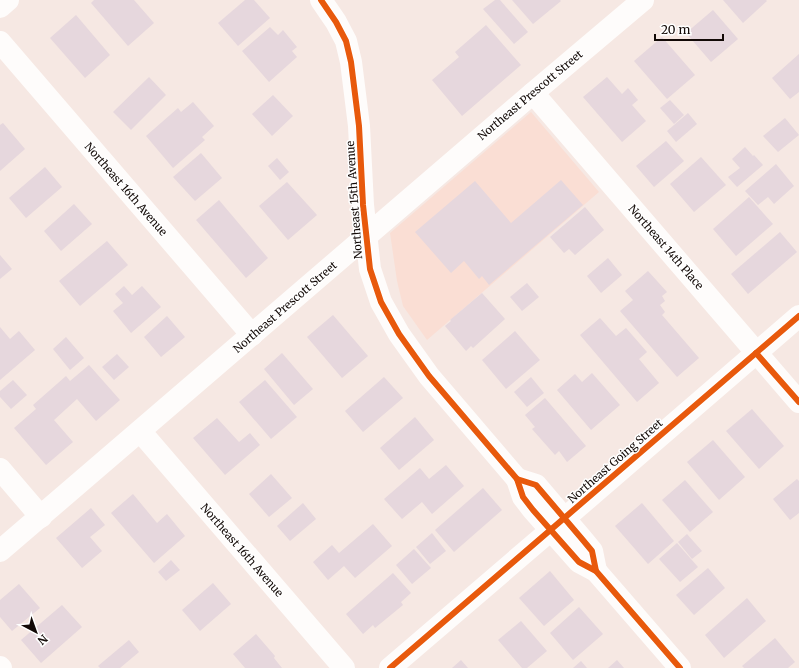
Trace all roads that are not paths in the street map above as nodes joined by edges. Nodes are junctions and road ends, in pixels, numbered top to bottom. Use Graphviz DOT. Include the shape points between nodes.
graph roads {
  1 [pos="8,0"];
  2 [pos="321,0"];
  3 [pos="643,0"];
  4 [pos="0,7"];
  5 [pos="0,42"];
  6 [pos="533,93"];
  7 [pos="366,236"];
  8 [pos="799,316"];
  9 [pos="252,335"];
  10 [pos="756,353"];
  11 [pos="799,402"];
  12 [pos="140,431"];
  13 [pos="0,469"];
  14 [pos="41,517"];
  15 [pos="558,524"];
  16 [pos="0,551"];
  17 [pos="344,668"];
  18 [pos="390,668"];
  19 [pos="680,668"];
  1 -- 4 [label="street"];
  2 -- 7 [label="street, Northeast 15th Avenue" via="346,41 351,62 359,126"];
  3 -- 6 [label="street, Northeast Prescott Street"];
  5 -- 9 [label="street, Northeast 16th Avenue"];
  6 -- 7 [label="street, Northeast Prescott Street"];
  6 -- 10 [label="street, Northeast 14th Place"];
  7 -- 9 [label="street, Northeast Prescott Street"];
  7 -- 15 [label="street, Northeast 15th Avenue" via="370,269 384,309 399,334 429,376 517,479 536,485"];
  8 -- 10 [label="street, Northeast Going Street"];
  9 -- 12 [label="street, Northeast Prescott Street"];
  10 -- 11 [label="street, Northeast 14th Place"];
  10 -- 15 [label="street, Northeast Going Street"];
  12 -- 14 [label="street, Northeast Prescott Street"];
  12 -- 17 [label="street, Northeast 16th Avenue"];
  13 -- 14 [label="street"];
  14 -- 16 [label="street, Northeast Prescott Street"];
  15 -- 18 [label="street, Northeast Going Street"];
  15 -- 19 [label="street, Northeast 15th Avenue" via="592,551 596,571"];
}
